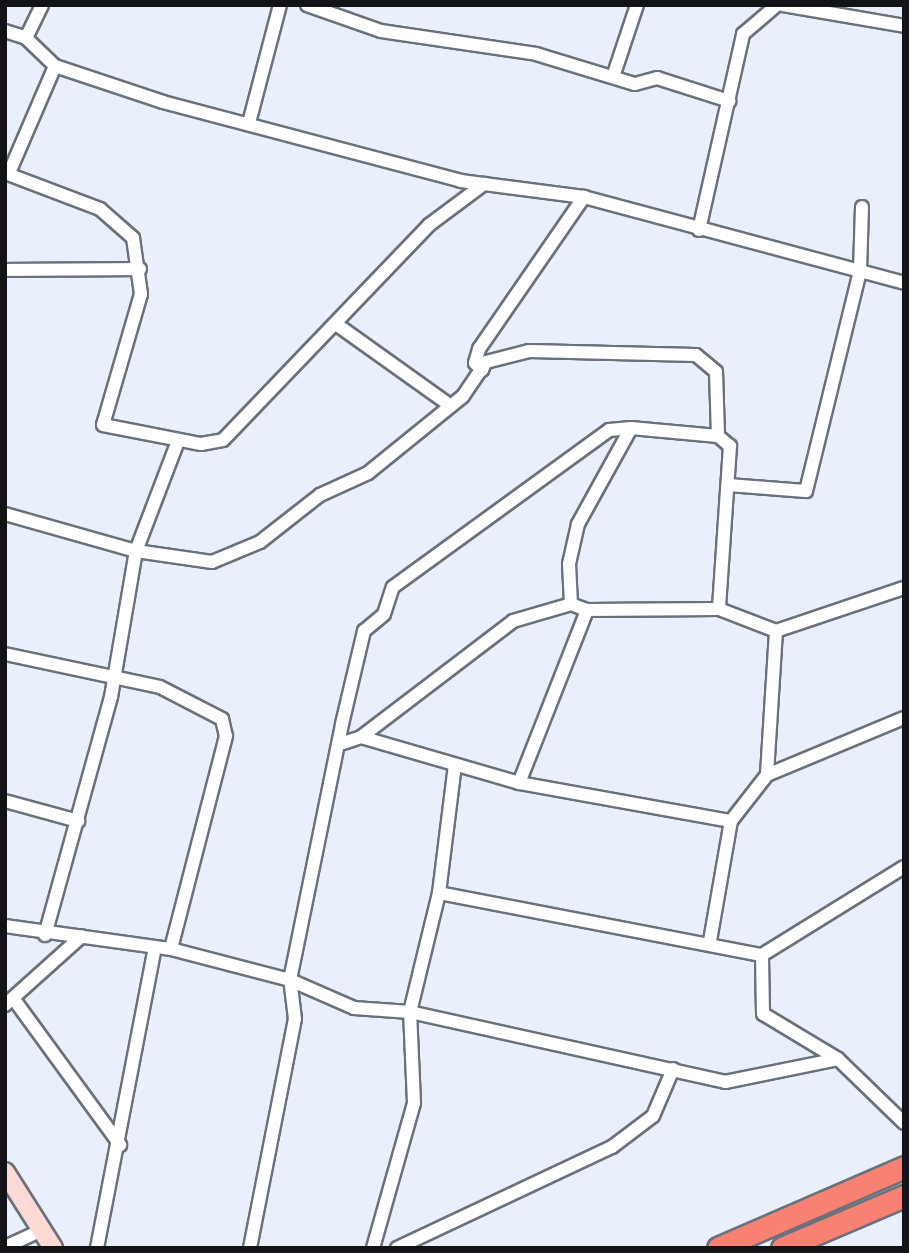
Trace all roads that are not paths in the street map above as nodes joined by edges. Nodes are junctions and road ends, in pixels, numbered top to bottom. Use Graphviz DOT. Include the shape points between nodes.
graph roads {
  1 [pos="42,5"];
  2 [pos="280,5"];
  3 [pos="307,5"];
  4 [pos="636,5"];
  5 [pos="780,5"];
  6 [pos="342,11"];
  7 [pos="904,26"];
  8 [pos="5,31"];
  9 [pos="26,37"];
  10 [pos="55,66"];
  11 [pos="613,78"];
  12 [pos="729,101"];
  13 [pos="249,123"];
  14 [pos="7,173"];
  15 [pos="484,184"];
  16 [pos="584,198"];
  17 [pos="862,207"];
  18 [pos="699,230"];
  19 [pos="140,269"];
  20 [pos="5,270"];
  21 [pos="860,271"];
  22 [pos="904,282"];
  23 [pos="336,324"];
  24 [pos="486,362"];
  25 [pos="451,406"];
  26 [pos="631,428"];
  27 [pos="718,436"];
  28 [pos="178,441"];
  29 [pos="728,485"];
  30 [pos="5,514"];
  31 [pos="136,551"];
  32 [pos="904,589"];
  33 [pos="570,604"];
  34 [pos="719,609"];
  35 [pos="587,610"];
  36 [pos="776,631"];
  37 [pos="5,654"];
  38 [pos="116,677"];
  39 [pos="904,718"];
  40 [pos="361,737"];
  41 [pos="343,743"];
  42 [pos="455,765"];
  43 [pos="767,775"];
  44 [pos="519,783"];
  45 [pos="5,801"];
  46 [pos="78,821"];
  47 [pos="731,821"];
  48 [pos="904,867"];
  49 [pos="439,893"];
  50 [pos="5,926"];
  51 [pos="45,934"];
  52 [pos="82,936"];
  53 [pos="710,941"];
  54 [pos="155,948"];
  55 [pos="171,948"];
  56 [pos="762,955"];
  57 [pos="290,981"];
  58 [pos="9,1001"];
  59 [pos="410,1012"];
  60 [pos="838,1059"];
  61 [pos="673,1069"];
  62 [pos="904,1123"];
  63 [pos="120,1144"];
  64 [pos="904,1167"];
  65 [pos="5,1172"];
  66 [pos="904,1196"];
  67 [pos="42,1230"];
  68 [pos="5,1247"];
  69 [pos="53,1248"];
  70 [pos="97,1248"];
  71 [pos="250,1248"];
  72 [pos="373,1248"];
  73 [pos="397,1248"];
  74 [pos="718,1248"];
  75 [pos="782,1248"];
  1 -- 9 [label="street"];
  2 -- 13 [label="street"];
  3 -- 6 [label="street"];
  4 -- 11 [label="street"];
  5 -- 7 [label="street"];
  5 -- 12 [label="street" via="743,34"];
  6 -- 11 [label="street" via="381,30 536,54"];
  8 -- 9 [label="street"];
  9 -- 10 [label="street"];
  10 -- 13 [label="street"];
  10 -- 14 [label="street"];
  11 -- 12 [label="street" via="635,84 657,78"];
  12 -- 18 [label="street"];
  13 -- 15 [label="street"];
  14 -- 19 [label="street" via="118,222 133,238"];
  15 -- 16 [label="street"];
  15 -- 23 [label="street" via="454,202"];
  16 -- 18 [label="street"];
  16 -- 24 [label="street" via="479,349 477,368"];
  17 -- 21 [label="street"];
  18 -- 21 [label="street" via="750,238"];
  19 -- 20 [label="street"];
  19 -- 28 [label="street" via="141,294 103,425"];
  21 -- 22 [label="street"];
  21 -- 29 [label="street" via="806,491"];
  23 -- 25 [label="street"];
  23 -- 28 [label="street" via="223,440"];
  24 -- 25 [label="street"];
  24 -- 27 [label="street" via="529,351 696,355 716,372"];
  25 -- 31 [label="street" via="368,473 320,495 260,542 212,562"];
  26 -- 27 [label="street"];
  26 -- 33 [label="street" via="578,524"];
  26 -- 41 [label="street" via="609,430 393,587 384,614 364,631"];
  27 -- 29 [label="street" via="730,446"];
  28 -- 31 [label="street"];
  29 -- 34 [label="street"];
  30 -- 31 [label="street"];
  31 -- 38 [label="street"];
  32 -- 36 [label="street"];
  33 -- 35 [label="street"];
  33 -- 40 [label="street" via="513,621"];
  34 -- 35 [label="street"];
  34 -- 36 [label="street"];
  35 -- 44 [label="street"];
  36 -- 43 [label="street"];
  37 -- 38 [label="street"];
  38 -- 46 [label="street"];
  38 -- 55 [label="street" via="199,702 227,729"];
  39 -- 43 [label="street"];
  40 -- 41 [label="street"];
  40 -- 42 [label="street"];
  41 -- 57 [label="street"];
  42 -- 44 [label="street"];
  42 -- 49 [label="street"];
  43 -- 47 [label="street"];
  44 -- 47 [label="street"];
  45 -- 46 [label="street"];
  46 -- 51 [label="street"];
  47 -- 53 [label="street"];
  48 -- 56 [label="street"];
  49 -- 53 [label="street"];
  49 -- 59 [label="street"];
  50 -- 51 [label="street"];
  51 -- 52 [label="street"];
  52 -- 54 [label="street"];
  52 -- 58 [label="street"];
  53 -- 56 [label="street"];
  54 -- 55 [label="street"];
  54 -- 63 [label="street"];
  55 -- 57 [label="street"];
  56 -- 60 [label="street" via="763,1014"];
  57 -- 59 [label="street" via="355,1008"];
  57 -- 71 [label="street" via="295,1019"];
  58 -- 63 [label="street"];
  59 -- 61 [label="street"];
  59 -- 72 [label="street" via="414,1103"];
  60 -- 61 [label="street" via="725,1082"];
  60 -- 62 [label="street"];
  61 -- 73 [label="street" via="653,1116 612,1147"];
  63 -- 70 [label="street"];
  64 -- 74 [label="highway"];
  65 -- 67 [label="street"];
  66 -- 75 [label="highway"];
  67 -- 68 [label="street"];
  67 -- 69 [label="street"];
}
